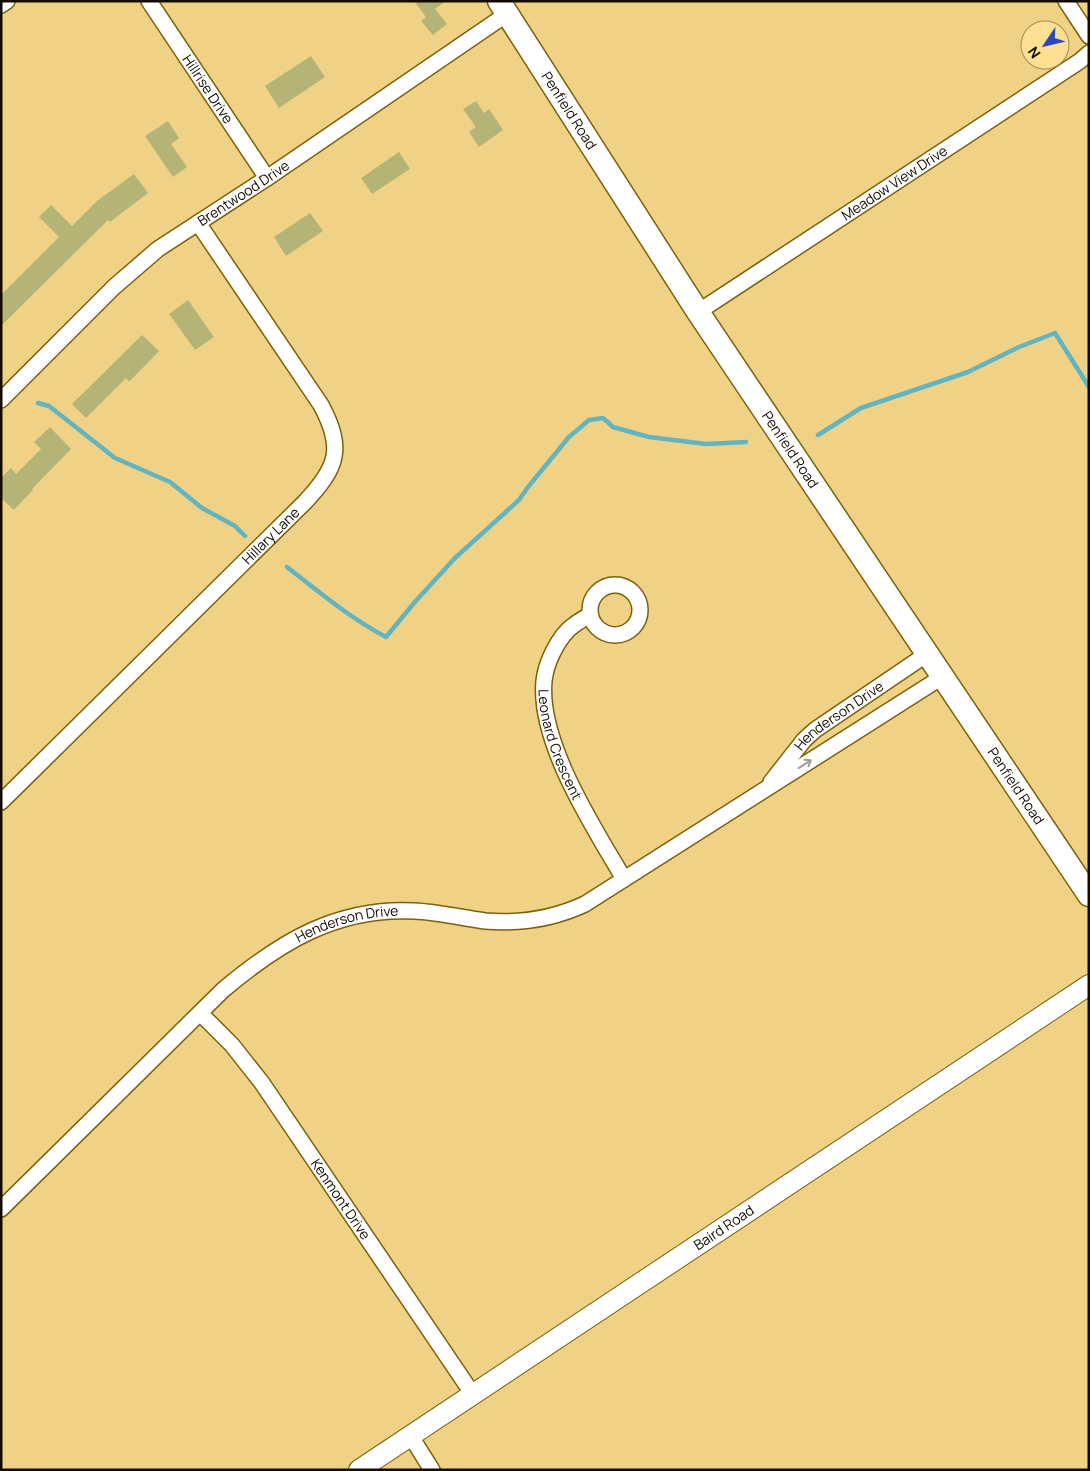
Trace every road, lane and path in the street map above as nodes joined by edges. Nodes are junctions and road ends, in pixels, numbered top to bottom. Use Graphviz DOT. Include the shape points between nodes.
graph roads {
  1 [pos="7,1"];
  2 [pos="149,1"];
  3 [pos="1066,1"];
  4 [pos="1,5"];
  5 [pos="503,8"];
  6 [pos="1088,32"];
  7 [pos="1089,53"];
  8 [pos="267,178"];
  9 [pos="198,223"];
  10 [pos="698,312"];
  11 [pos="1,400"];
  12 [pos="590,615"];
  13 [pos="927,654"];
  14 [pos="942,677"];
  15 [pos="764,790"];
  16 [pos="1,802"];
  17 [pos="624,880"];
  18 [pos="1089,895"];
  19 [pos="1089,985"];
  20 [pos="200,1013"];
  21 [pos="1,1209"];
  22 [pos="472,1393"];
  23 [pos="410,1436"];
  24 [pos="359,1470"];
  25 [pos="432,1470"];
  1 -- 4 [label="street"];
  2 -- 8 [label="street, Hillrise Drive"];
  3 -- 6 [label="street"];
  5 -- 8 [label="street, Brentwood Drive"];
  5 -- 10 [label="main road, Penfield Road"];
  7 -- 10 [label="street, Meadow View Drive"];
  8 -- 9 [label="street, Brentwood Drive"];
  9 -- 11 [label="street, Brentwood Drive" via="134,268"];
  9 -- 16 [label="street, Hillary Lane" via="321,405 335,440 330,470 305,502"];
  10 -- 13 [label="main road, Penfield Road"];
  12 -- 17 [label="street, Leonard Crescent" via="573,625 558,643 550,660 544,681 546,712 553,739 578,800"];
  13 -- 14 [label="main road, Penfield Road"];
  13 -- 15 [label="street, Henderson Drive" via="815,730"];
  15 -- 14 [label="street, Henderson Drive, one-way"];
  14 -- 18 [label="main road, Penfield Road"];
  15 -- 17 [label="street, Henderson Drive"];
  17 -- 20 [label="street, Henderson Drive" via="585,904 563,914 540,919 486,921 414,911 357,914 304,933 274,950"];
  19 -- 22 [label="street, Baird Road"];
  20 -- 21 [label="street, Henderson Drive"];
  20 -- 22 [label="street, Kenmont Drive" via="232,1045 262,1083"];
  22 -- 23 [label="street, Baird Road"];
  23 -- 24 [label="street, Baird Road"];
  23 -- 25 [label="street"];
}
